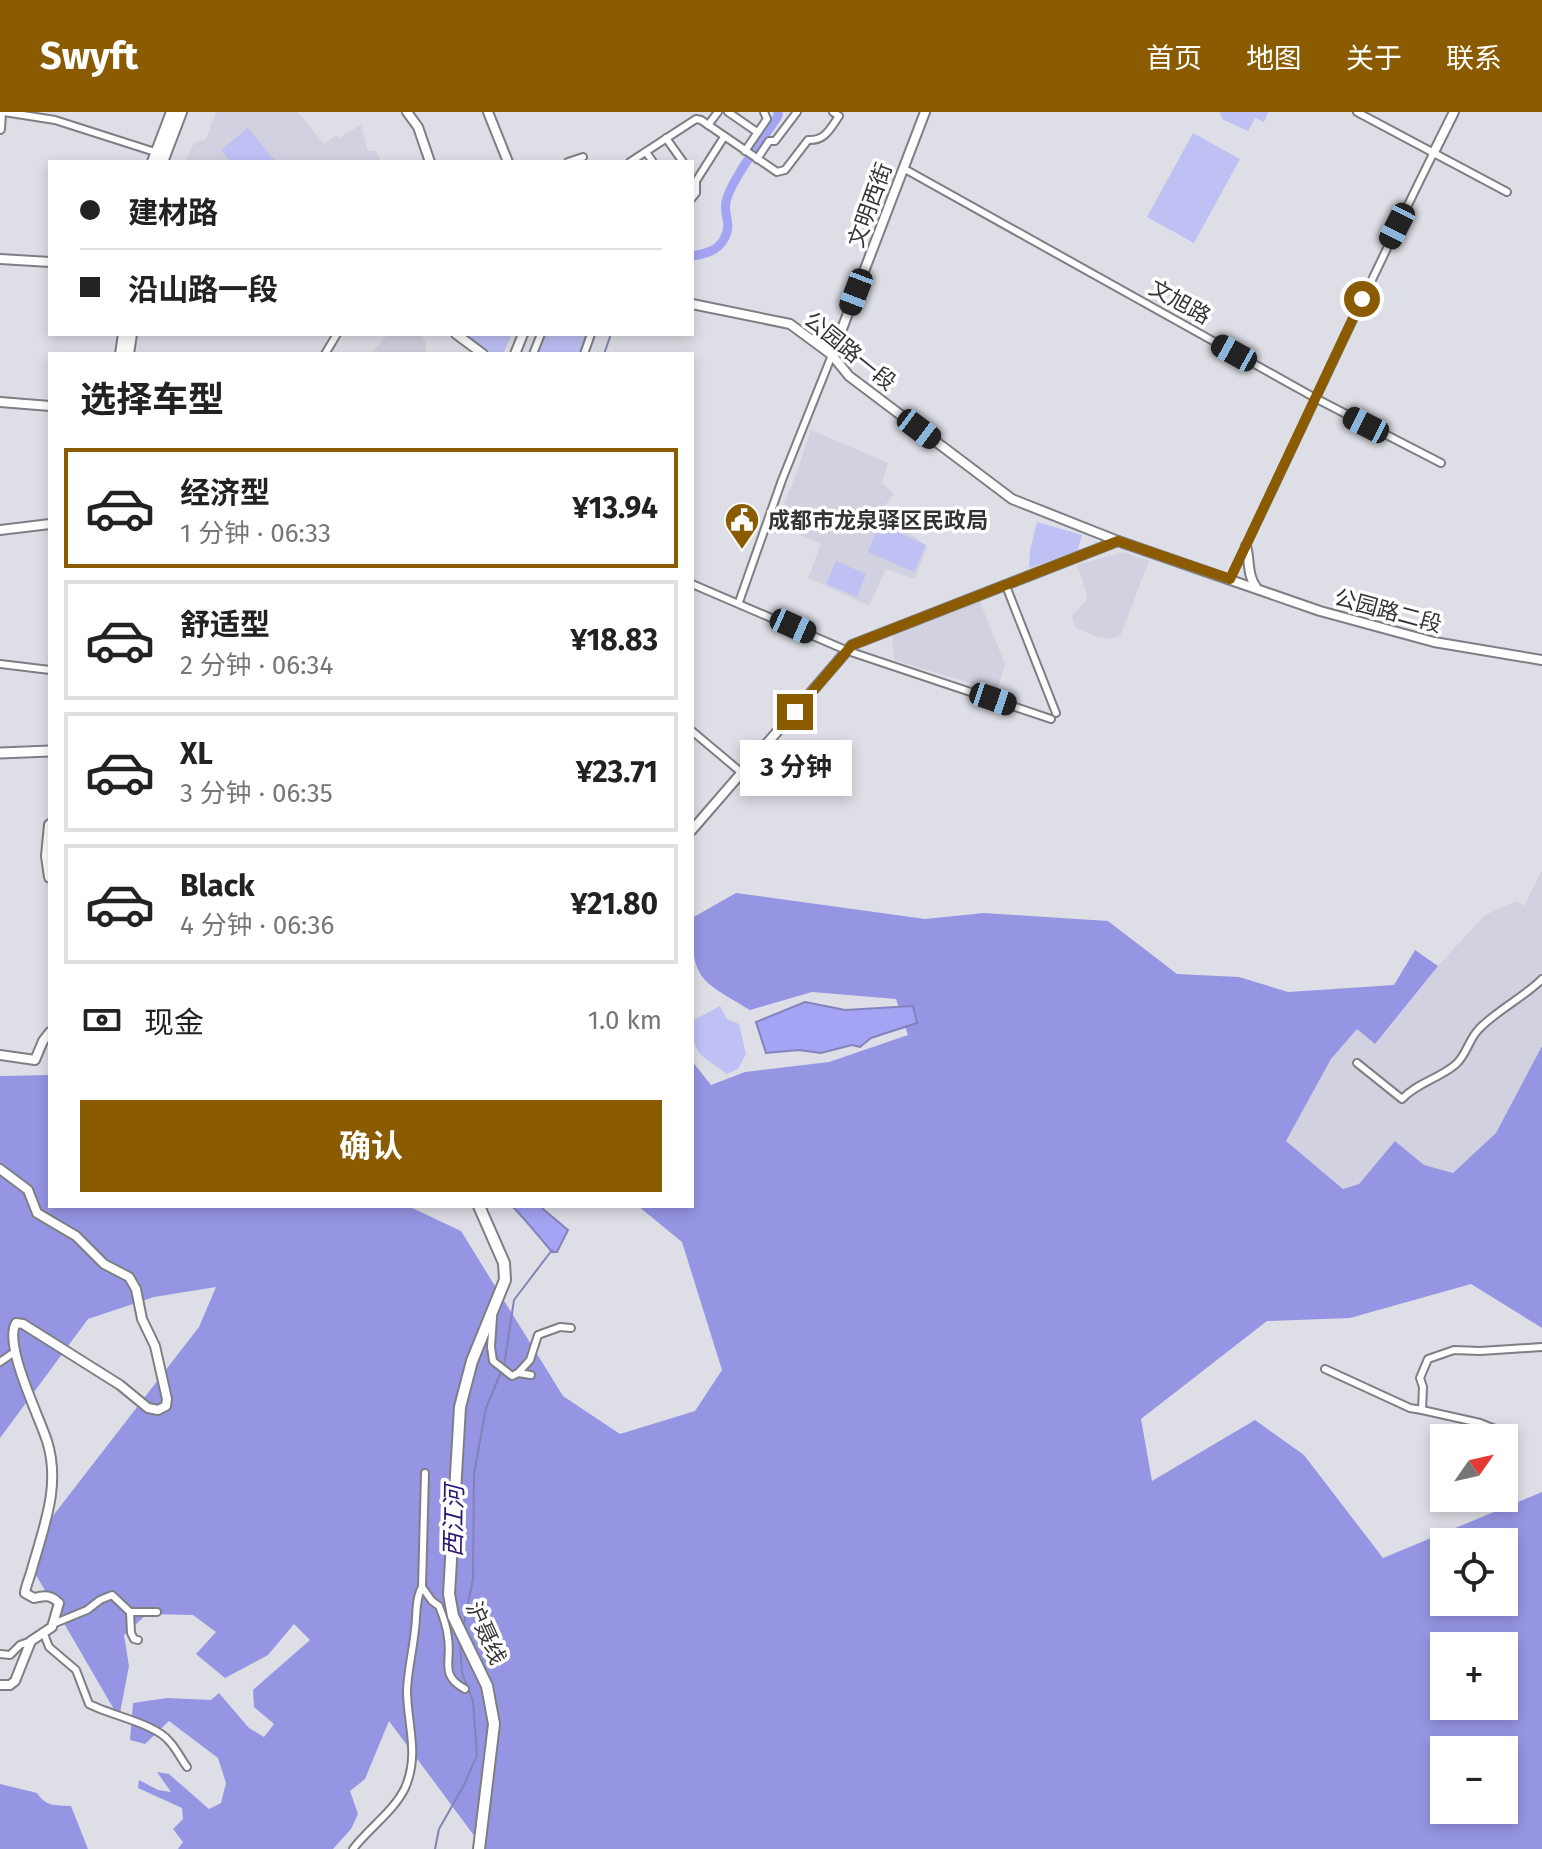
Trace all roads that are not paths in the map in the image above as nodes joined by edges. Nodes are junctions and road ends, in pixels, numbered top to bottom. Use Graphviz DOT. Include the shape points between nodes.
graph roads {
  1 [pos="2,112"];
  2 [pos="172,112"];
  3 [pos="181,112"];
  4 [pos="407,112"];
  5 [pos="488,112"];
  6 [pos="718,112"];
  7 [pos="728,112"];
  8 [pos="764,112"];
  9 [pos="797,112"];
  10 [pos="833,112"];
  11 [pos="925,112"];
  12 [pos="1357,112"];
  13 [pos="1454,112"];
  14 [pos="708,125"];
  15 [pos="0,129"];
  16 [pos="757,132"];
  17 [pos="724,137"];
  18 [pos="666,138"];
  19 [pos="646,152"];
  20 [pos="1433,154"];
  21 [pos="752,155"];
  22 [pos="583,157"];
  23 [pos="157,159"];
  24 [pos="429,160"];
  25 [pos="507,160"];
  26 [pos="574,160"];
  27 [pos="633,160"];
  28 [pos="652,160"];
  29 [pos="682,160"];
  30 [pos="903,168"];
  31 [pos="694,178"];
  32 [pos="1507,192"];
  33 [pos="0,259"];
  34 [pos="48,262"];
  35 [pos="694,304"];
  36 [pos="459,336"];
  37 [pos="480,352"];
  38 [pos="832,355"];
  39 [pos="1317,399"];
  40 [pos="0,402"];
  41 [pos="48,406"];
  42 [pos="1441,463"];
  43 [pos="48,524"];
  44 [pos="0,530"];
  45 [pos="1118,541"];
  46 [pos="1246,546"];
  47 [pos="1230,579"];
  48 [pos="694,585"];
  49 [pos="1006,586"];
  50 [pos="1256,588"];
  51 [pos="739,602"];
  52 [pos="848,651"];
  53 [pos="1542,660"];
  54 [pos="0,664"];
  55 [pos="48,670"];
  56 [pos="694,733"];
  57 [pos="0,747"];
  58 [pos="48,749"];
  59 [pos="48,749"];
  60 [pos="0,753"];
  61 [pos="742,773"];
  62 [pos="694,828"];
  63 [pos="1542,979"];
  64 [pos="48,1035"];
  65 [pos="0,1055"];
  66 [pos="1357,1063"];
  67 [pos="0,1169"];
  68 [pos="480,1208"];
  69 [pos="494,1313"];
  70 [pos="571,1328"];
  71 [pos="1542,1347"];
  72 [pos="16,1351"];
  73 [pos="0,1362"];
  74 [pos="1325,1369"];
  75 [pos="518,1373"];
  76 [pos="531,1375"];
  77 [pos="1422,1410"];
  78 [pos="1482,1424"];
  79 [pos="425,1473"];
  80 [pos="422,1587"];
  81 [pos="130,1612"];
  82 [pos="157,1612"];
  83 [pos="53,1624"];
  84 [pos="458,1628"];
  85 [pos="44,1634"];
  86 [pos="138,1640"];
  87 [pos="31,1641"];
  88 [pos="449,1641"];
  89 [pos="0,1654"];
  90 [pos="0,1685"];
  91 [pos="465,1689"];
  92 [pos="187,1767"];
  93 [pos="353,1849"];
  94 [pos="479,1849"];
  1 -- 15 [label="street"];
  1 -- 23 [label="street" via="55,120"];
  2 -- 23 [label="highway"];
  3 -- 23 [label="highway"];
  4 -- 24 [label="street"];
  5 -- 25 [label="street"];
  6 -- 14 [label="street"];
  7 -- 16 [label="street"];
  8 -- 16 [label="street" via="767,119"];
  9 -- 21 [label="street" via="775,141"];
  10 -- 21 [label="street" via="839,116 824,137 808,140 785,170 777,172"];
  11 -- 30 [label="street, 文明西街"];
  12 -- 20 [label="street"];
  13 -- 20 [label="street"];
  14 -- 17 [label="street"];
  14 -- 18 [label="street" via="696,119"];
  16 -- 21 [label="street"];
  17 -- 21 [label="street"];
  17 -- 31 [label="street"];
  18 -- 19 [label="street"];
  18 -- 29 [label="street"];
  19 -- 27 [label="street"];
  19 -- 28 [label="street"];
  20 -- 32 [label="street"];
  20 -- 39 [label="street"];
  22 -- 26 [label="street"];
  30 -- 38 [label="street, 文明西街"];
  30 -- 39 [label="street, 文旭路"];
  33 -- 34 [label="street"];
  35 -- 38 [label="street, 公园路一段" via="790,324"];
  36 -- 37 [label="street"];
  38 -- 45 [label="street, 公园路一段" via="849,376 1012,499"];
  38 -- 51 [label="street"];
  39 -- 42 [label="street, 文旭路"];
  39 -- 46 [label="street"];
  40 -- 41 [label="street"];
  43 -- 44 [label="street"];
  45 -- 47 [label="street, 公园路一段"];
  45 -- 49 [label="street"];
  46 -- 47 [label="street"];
  46 -- 50 [label="street"];
  47 -- 50 [label="street, 公园路二段"];
  48 -- 51 [label="street"];
  49 -- 52 [label="street" via="852,645"];
  49 -- 52 [label="street" via="1053,716"];
  50 -- 53 [label="street, 公园路二段" via="1400,634"];
  51 -- 52 [label="street"];
  52 -- 61 [label="street"];
  54 -- 55 [label="street"];
  56 -- 61 [label="street"];
  57 -- 58 [label="main road"];
  59 -- 60 [label="main road"];
  61 -- 62 [label="street"];
  63 -- 66 [label="street" via="1480,1028 1464,1057 1402,1099"];
  64 -- 65 [label="street" via="35,1060"];
  67 -- 72 [label="street" via="28,1190 37,1213 129,1277 155,1346 166,1406 148,1408 19,1322 12,1334"];
  68 -- 69 [label="highway, 沪聂线" via="506,1271"];
  69 -- 75 [label="street" via="493,1361 512,1376"];
  69 -- 84 [label="highway, 沪聂线" via="472,1361 459,1417 449,1581"];
  70 -- 75 [label="street" via="538,1335 530,1360"];
  71 -- 77 [label="street" via="1454,1350 1428,1359 1420,1378"];
  72 -- 73 [label="street"];
  72 -- 83 [label="street" via="53,1468 51,1503 25,1593 53,1597 59,1603"];
  74 -- 77 [label="street"];
  75 -- 76 [label="street"];
  77 -- 78 [label="street"];
  79 -- 80 [label="street"];
  80 -- 88 [label="street" via="439,1606"];
  80 -- 93 [label="street" via="408,1663 412,1759 404,1788"];
  81 -- 82 [label="street"];
  81 -- 83 [label="street" via="112,1595"];
  81 -- 86 [label="street" via="131,1633"];
  83 -- 85 [label="street"];
  84 -- 88 [label="street"];
  84 -- 94 [label="highway, 沪聂线" via="487,1686 494,1724"];
  85 -- 87 [label="street"];
  85 -- 92 [label="street" via="49,1647 76,1670 89,1704 155,1730"];
  87 -- 89 [label="street" via="10,1655"];
  87 -- 90 [label="street" via="15,1681"];
  88 -- 91 [label="street" via="448,1673"];
}
